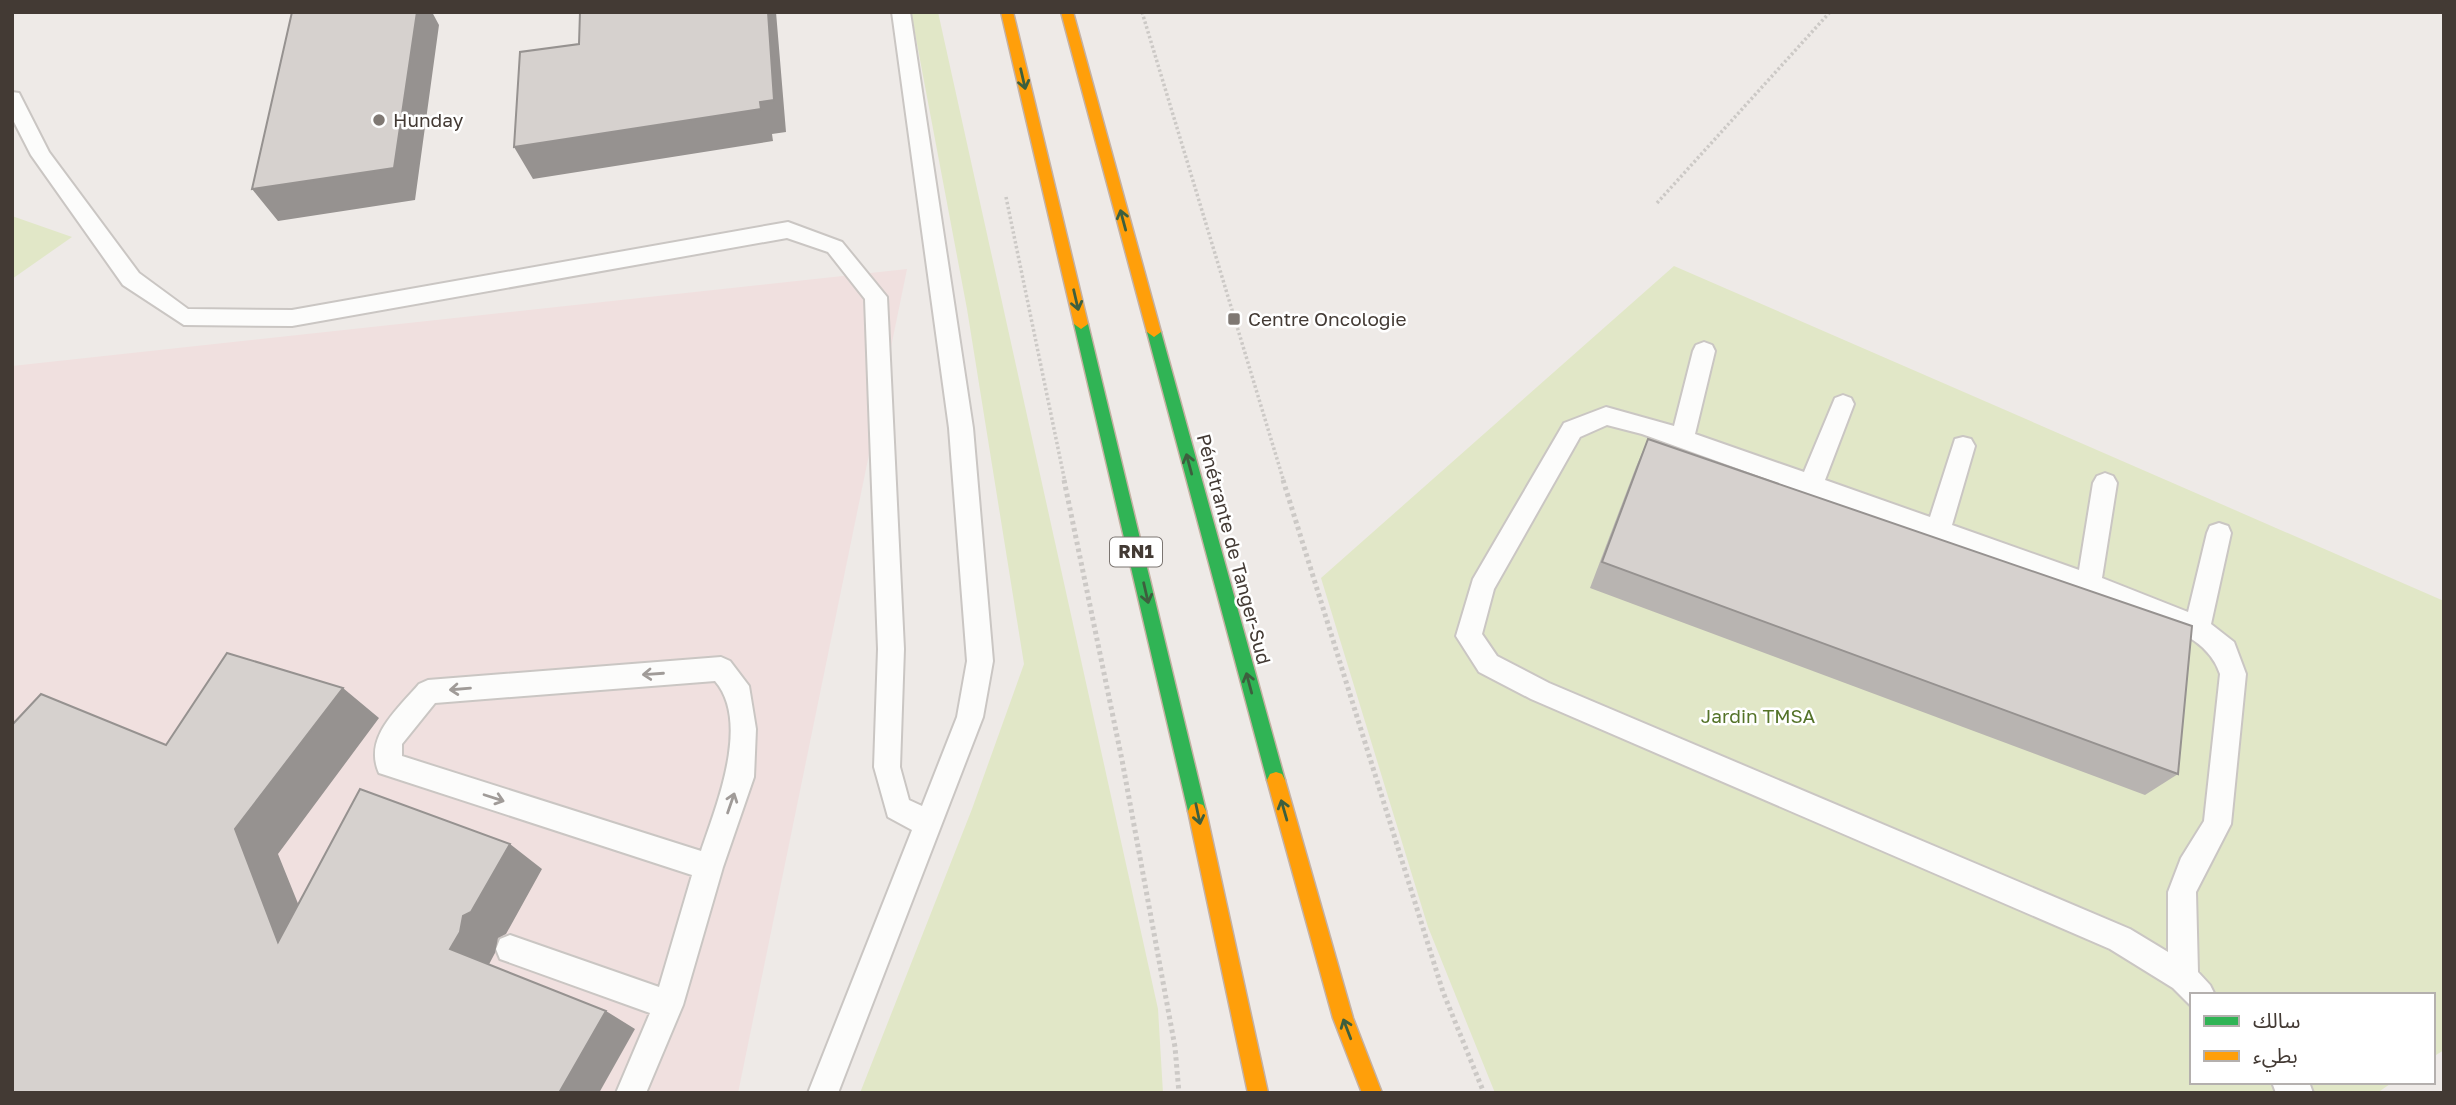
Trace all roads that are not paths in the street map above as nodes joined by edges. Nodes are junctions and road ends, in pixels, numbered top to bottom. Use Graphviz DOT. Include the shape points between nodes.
graph roads {
  1 [pos="901,12"];
  2 [pos="1007,12"];
  3 [pos="1067,12"];
  4 [pos="12,98"];
  5 [pos="1704,352"];
  6 [pos="1843,404"];
  7 [pos="1682,439"];
  8 [pos="1963,446"];
  9 [pos="2105,483"];
  10 [pos="1811,485"];
  11 [pos="1938,530"];
  12 [pos="2219,533"];
  13 [pos="2089,584"];
  14 [pos="2197,628"];
  15 [pos="927,823"];
  16 [pos="709,867"];
  17 [pos="510,949"];
  18 [pos="2192,986"];
  19 [pos="668,1005"];
  20 [pos="631,1093"];
  21 [pos="823,1093"];
  22 [pos="1258,1093"];
  23 [pos="1371,1093"];
  1 -- 15 [label="lane" via="961,428 980,661 970,717"];
  2 -- 22 [label="highway, RN1, one-way" via="1192,788"];
  23 -- 3 [label="highway, Pénétrante de Tanger-Sud, one-way" via="1343,1018 1267,749"];
  4 -- 15 [label="lane" via="41,155 131,279 184,317 292,318 788,230 835,247 876,298 891,649 887,767 898,808"];
  5 -- 7 [label="lane"];
  6 -- 10 [label="lane"];
  7 -- 10 [label="lane"];
  7 -- 18 [label="lane" via="1606,416 1572,430 1482,587 1469,636 1488,663 1540,691 2120,939"];
  8 -- 11 [label="lane"];
  9 -- 13 [label="lane"];
  10 -- 11 [label="lane"];
  11 -- 13 [label="lane"];
  12 -- 14 [label="lane"];
  13 -- 14 [label="lane"];
  14 -- 18 [label="lane" via="2225,650 2233,674 2217,824 2182,892"];
  15 -- 21 [label="lane"];
  16 -- 16 [label="lane, one-way" via="740,777 743,729 736,685 721,669 428,692 389,740 389,764"];
  16 -- 19 [label="lane"];
  17 -- 19 [label="lane"];
  19 -- 20 [label="lane"];
}
